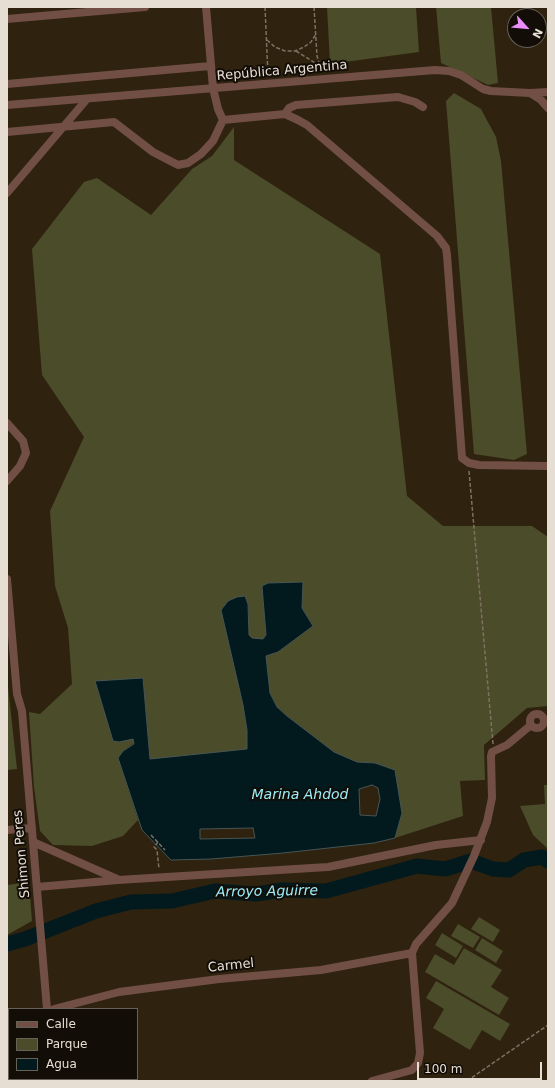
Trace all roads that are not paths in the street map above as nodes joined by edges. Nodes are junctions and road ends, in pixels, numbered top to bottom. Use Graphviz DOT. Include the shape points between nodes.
graph roads {
  1 [pos="145,7"];
  2 [pos="206,7"];
  3 [pos="7,19"];
  4 [pos="210,66"];
  5 [pos="7,84"];
  6 [pos="213,88"];
  7 [pos="548,92"];
  8 [pos="530,93"];
  9 [pos="87,99"];
  10 [pos="7,105"];
  11 [pos="423,107"];
  12 [pos="548,108"];
  13 [pos="285,114"];
  14 [pos="223,120"];
  15 [pos="64,127"];
  16 [pos="7,132"];
  17 [pos="7,193"];
  18 [pos="7,423"];
  19 [pos="548,466"];
  20 [pos="7,482"];
  21 [pos="7,579"];
  22 [pos="530,724"];
  23 [pos="546,725"];
  24 [pos="32,828"];
  25 [pos="7,830"];
  26 [pos="481,840"];
  27 [pos="33,842"];
  28 [pos="118,880"];
  29 [pos="37,887"];
  30 [pos="412,953"];
  31 [pos="47,1008"];
  32 [pos="58,1008"];
  33 [pos="372,1081"];
  1 -- 3 [label="street"];
  2 -- 4 [label="street"];
  4 -- 5 [label="street"];
  4 -- 6 [label="street"];
  6 -- 8 [label="street, República Argentina" via="435,70 461,75 491,91"];
  6 -- 9 [label="street, República Argentina"];
  6 -- 14 [label="street"];
  7 -- 8 [label="street, República Argentina"];
  8 -- 12 [label="street"];
  9 -- 10 [label="street, República Argentina"];
  9 -- 15 [label="street"];
  11 -- 13 [label="street" via="398,97 296,105"];
  13 -- 14 [label="street"];
  13 -- 19 [label="street" via="306,125 432,230 446,248 462,458 479,465"];
  14 -- 15 [label="street" via="213,141 201,154 188,163 178,165 153,152 114,122"];
  15 -- 16 [label="street"];
  15 -- 17 [label="street"];
  18 -- 20 [label="street" via="23,441 26,453 20,466"];
  21 -- 24 [label="street, Shimon Peres"];
  22 -- 23 [label="street" via="536,728"];
  22 -- 23 [label="street" via="530,718 537,714 543,717"];
  22 -- 26 [label="street" via="507,745 492,752 490,756 492,798"];
  24 -- 25 [label="street"];
  24 -- 27 [label="street, Shimon Peres"];
  26 -- 28 [label="street" via="436,845 328,867"];
  26 -- 30 [label="street" via="452,904 416,944"];
  27 -- 28 [label="street"];
  27 -- 29 [label="street, Shimon Peres"];
  28 -- 29 [label="street"];
  29 -- 31 [label="street, Shimon Peres"];
  30 -- 32 [label="street, Carmel" via="321,970 219,978 119,992"];
  30 -- 33 [label="street" via="420,1053 418,1063 412,1070"];
}
